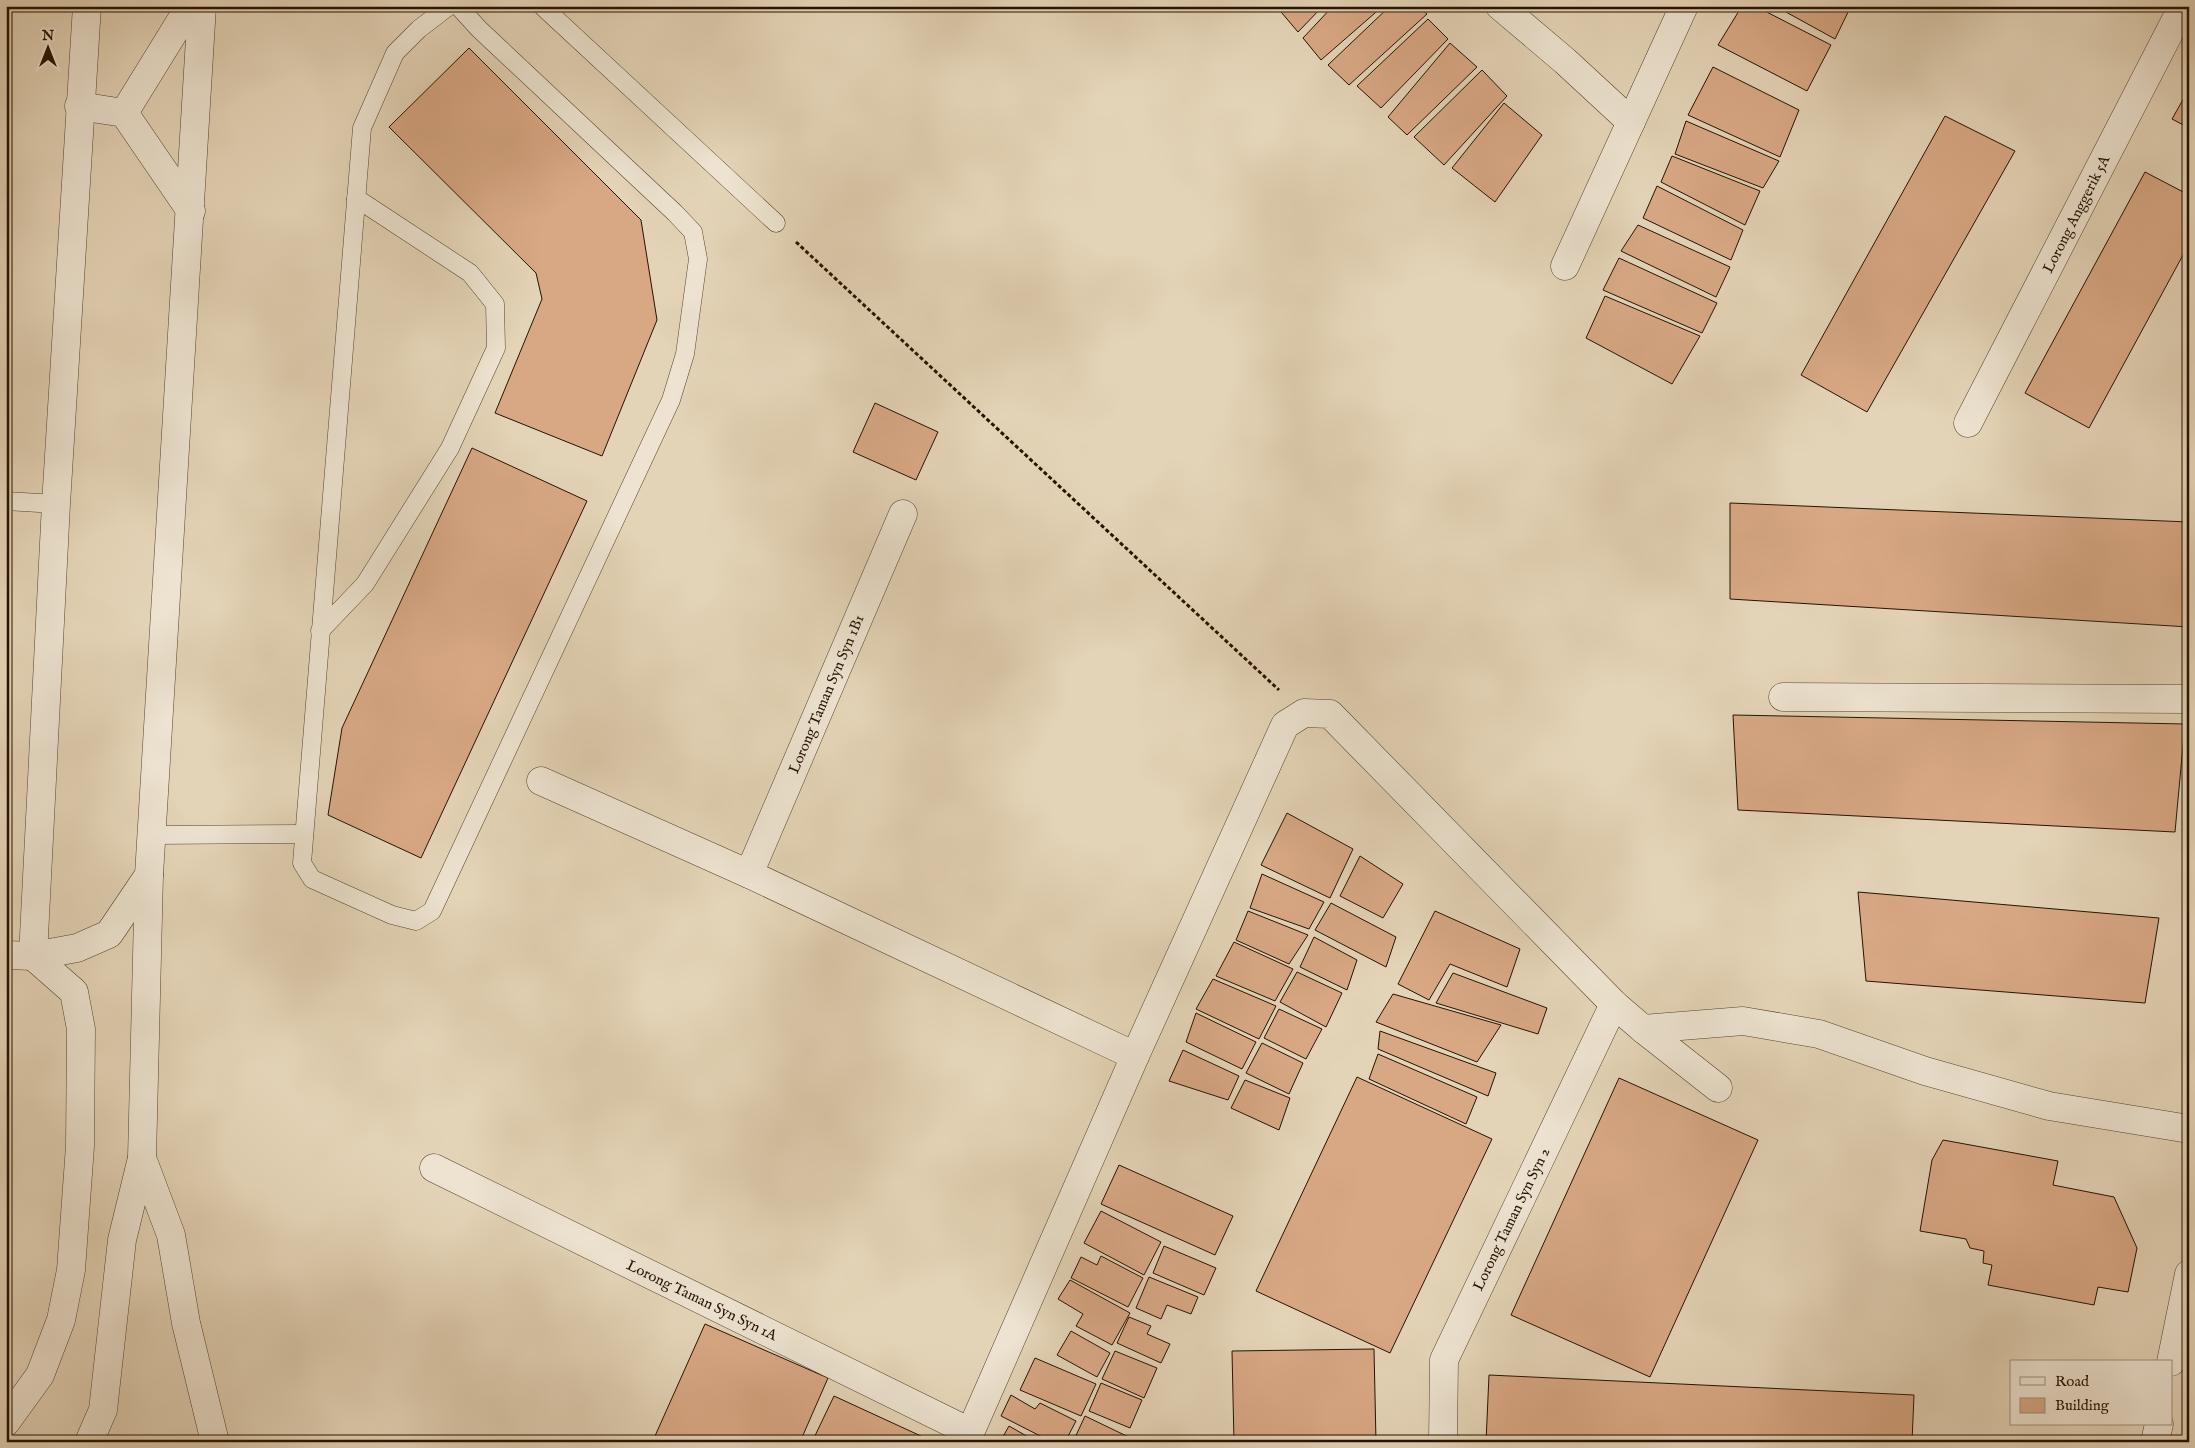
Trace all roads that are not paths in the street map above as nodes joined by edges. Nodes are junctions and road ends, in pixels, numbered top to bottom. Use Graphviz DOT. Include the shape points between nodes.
graph roads {
  1 [pos="87,6"];
  2 [pos="190,6"];
  3 [pos="202,6"];
  4 [pos="449,6"];
  5 [pos="458,6"];
  6 [pos="542,6"];
  7 [pos="1500,6"];
  8 [pos="1684,6"];
  9 [pos="2183,6"];
  10 [pos="80,106"];
  11 [pos="124,113"];
  12 [pos="1631,122"];
  13 [pos="356,198"];
  14 [pos="191,211"];
  15 [pos="776,223"];
  16 [pos="1565,266"];
  17 [pos="1968,423"];
  18 [pos="6,501"];
  19 [pos="56,504"];
  20 [pos="903,514"];
  21 [pos="320,632"];
  22 [pos="1783,697"];
  23 [pos="2189,699"];
  24 [pos="541,781"];
  25 [pos="304,834"];
  26 [pos="152,835"];
  27 [pos="749,874"];
  28 [pos="149,875"];
  29 [pos="6,955"];
  30 [pos="33,956"];
  31 [pos="1614,1004"];
  32 [pos="1642,1029"];
  33 [pos="1135,1056"];
  34 [pos="1718,1088"];
  35 [pos="2189,1129"];
  36 [pos="142,1158"];
  37 [pos="434,1168"];
  38 [pos="2189,1274"];
  39 [pos="2171,1360"];
  40 [pos="6,1422"];
  41 [pos="2158,1426"];
  42 [pos="968,1437"];
  43 [pos="89,1442"];
  44 [pos="215,1442"];
  45 [pos="1443,1442"];
  46 [pos="2155,1442"];
  1 -- 10 [label="street"];
  2 -- 11 [label="street"];
  3 -- 14 [label="street"];
  4 -- 13 [label="lane" via="395,53 362,128"];
  5 -- 25 [label="lane" via="693,232 698,259 685,354 671,400 651,444 432,910 416,921 392,915 312,879 302,863"];
  6 -- 15 [label="lane"];
  7 -- 12 [label="street" via="1565,60"];
  8 -- 12 [label="street"];
  9 -- 17 [label="street, Lorong Anggerik 5A"];
  10 -- 11 [label="street"];
  10 -- 19 [label="street"];
  11 -- 14 [label="street"];
  12 -- 16 [label="street"];
  13 -- 21 [label="lane"];
  13 -- 21 [label="lane" via="470,272 495,304 496,348 450,448 365,584"];
  14 -- 26 [label="street"];
  18 -- 19 [label="lane"];
  19 -- 30 [label="street"];
  20 -- 27 [label="street, Lorong Taman Syn Syn 1B1"];
  21 -- 25 [label="lane"];
  22 -- 23 [label="street"];
  24 -- 27 [label="street"];
  25 -- 26 [label="lane"];
  26 -- 28 [label="street"];
  27 -- 33 [label="street"];
  28 -- 30 [label="street" via="109,934 77,948"];
  28 -- 36 [label="street"];
  29 -- 30 [label="street"];
  30 -- 40 [label="street" via="74,992 81,1029 80,1146 71,1270 61,1320 40,1376"];
  31 -- 32 [label="street"];
  31 -- 33 [label="street" via="1330,714 1304,713 1285,725"];
  31 -- 45 [label="street, Lorong Taman Syn Syn 2" via="1444,1360"];
  32 -- 34 [label="street"];
  32 -- 35 [label="street" via="1744,1021 1819,1034 1925,1071 2049,1106"];
  33 -- 42 [label="street"];
  36 -- 43 [label="street" via="122,1240 103,1410"];
  36 -- 44 [label="street" via="171,1235 186,1323"];
  37 -- 42 [label="street, Lorong Taman Syn Syn 1A"];
  38 -- 39 [label="street"];
  41 -- 46 [label="street"];
}
